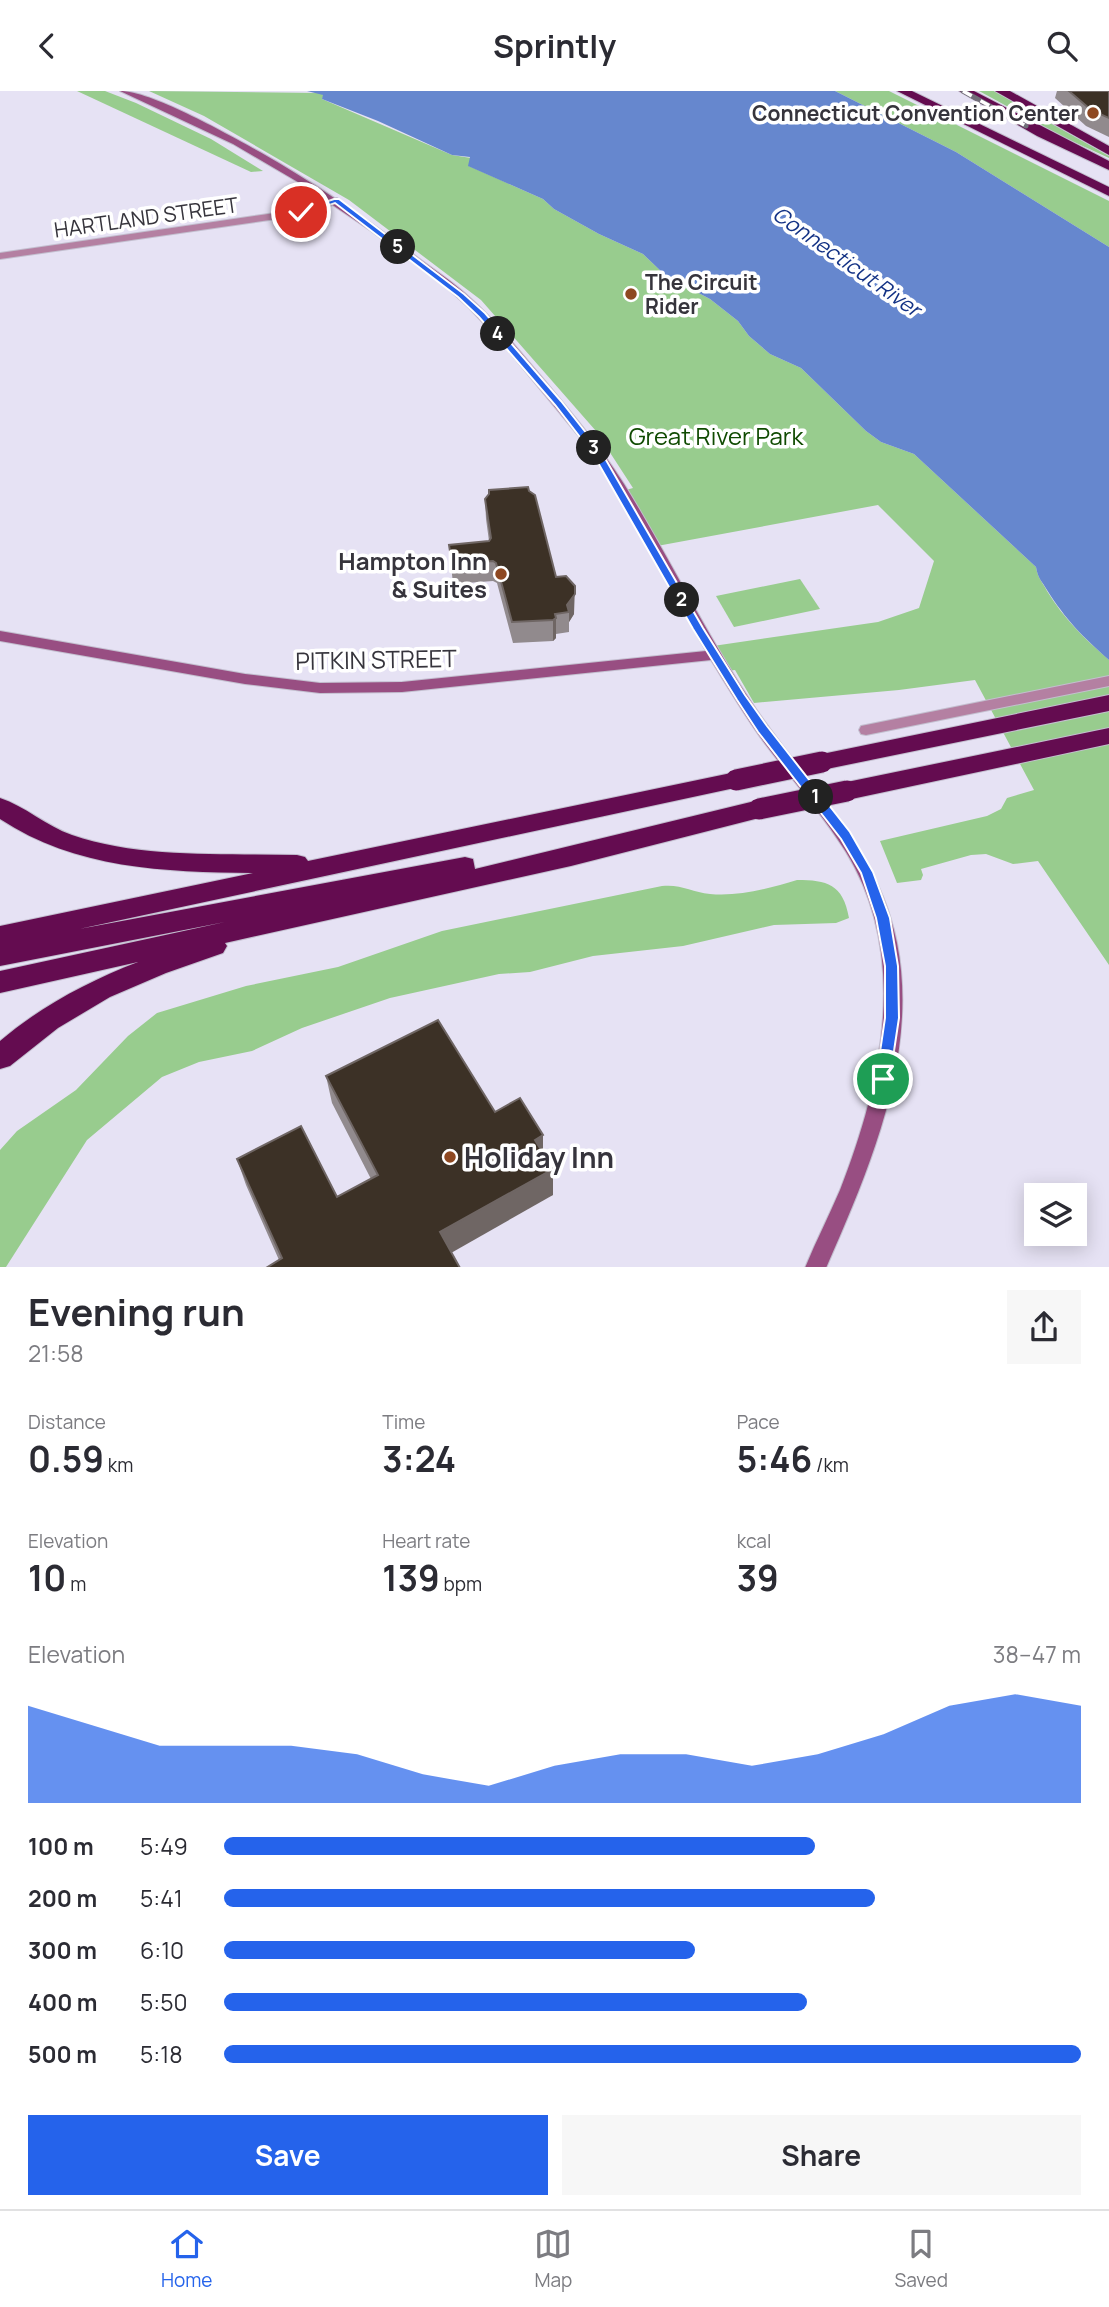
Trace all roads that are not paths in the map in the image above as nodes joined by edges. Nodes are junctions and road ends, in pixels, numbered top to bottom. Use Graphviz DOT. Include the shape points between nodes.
graph roads {
  1 [pos="124,91"];
  2 [pos="903,91"];
  3 [pos="922,91"];
  4 [pos="965,91"];
  5 [pos="1001,91"];
  6 [pos="959,103"];
  7 [pos="1003,131"];
  8 [pos="1109,151"];
  9 [pos="1109,166"];
  10 [pos="1109,181"];
  11 [pos="1109,192"];
  12 [pos="337,201"];
  13 [pos="0,256"];
  14 [pos="0,635"];
  15 [pos="715,655"];
  16 [pos="1109,681"];
  17 [pos="1109,703"];
  18 [pos="866,730"];
  19 [pos="1109,736"];
  20 [pos="0,807"];
  21 [pos="759,809"];
  22 [pos="335,865"];
  23 [pos="325,910"];
  24 [pos="0,936"];
  25 [pos="0,955"];
  26 [pos="0,982"];
  27 [pos="0,1056"];
  28 [pos="815,1267"];
  1 -- 12 [label="street" via="237,141"];
  2 -- 11 [label="highway"];
  3 -- 7 [label="highway"];
  4 -- 9 [label="highway"];
  5 -- 8 [label="highway"];
  6 -- 7 [label="highway" via="999,123"];
  7 -- 10 [label="highway"];
  12 -- 13 [label="street, HARTLAND STREET" via="290,214"];
  12 -- 15 [label="street" via="474,307 569,415 609,471"];
  14 -- 15 [label="street, PITKIN STREET" via="320,688 402,687"];
  15 -- 28 [label="street" via="760,726 852,845 878,900 888,944 892,1018 881,1088 855,1172"];
  16 -- 18 [label="street"];
  17 -- 22 [label="highway, bridge"];
  19 -- 21 [label="highway, bridge"];
  20 -- 22 [label="highway" via="48,835 120,855"];
  21 -- 23 [label="highway" via="587,854"];
  21 -- 25 [label="highway"];
  22 -- 24 [label="highway"];
  23 -- 26 [label="highway"];
  23 -- 27 [label="highway" via="135,973 66,1008"];
}
